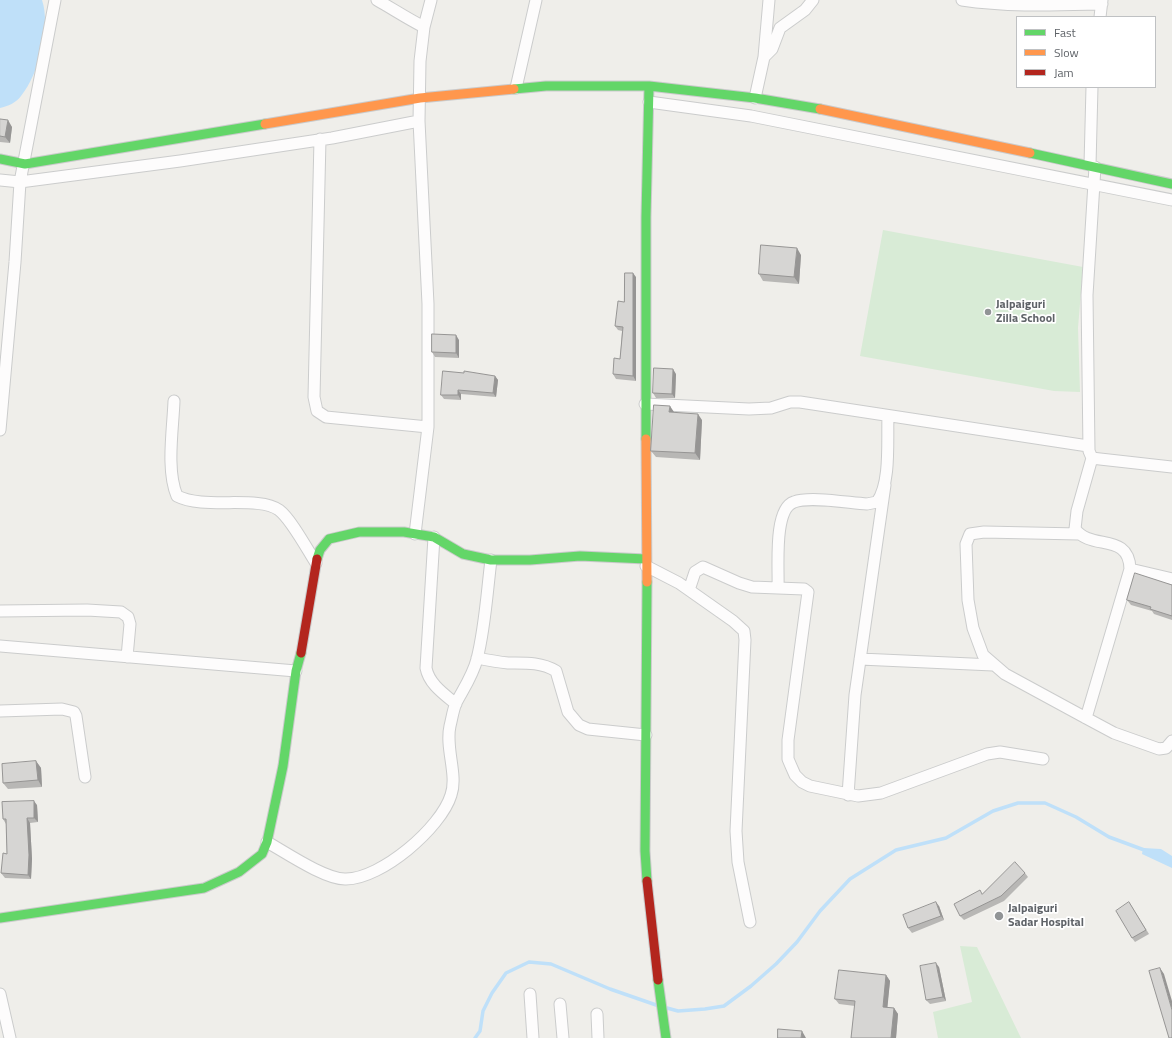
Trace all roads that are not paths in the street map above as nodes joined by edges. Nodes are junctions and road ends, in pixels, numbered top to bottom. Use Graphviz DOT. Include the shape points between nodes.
graph roads {
  1 [pos="55,0"];
  2 [pos="377,0"];
  3 [pos="431,0"];
  4 [pos="536,0"];
  5 [pos="769,0"];
  6 [pos="813,0"];
  7 [pos="962,0"];
  8 [pos="1102,2"];
  9 [pos="1100,16"];
  10 [pos="424,27"];
  11 [pos="764,58"];
  12 [pos="649,86"];
  13 [pos="516,88"];
  14 [pos="1092,88"];
  15 [pos="420,98"];
  16 [pos="755,98"];
  17 [pos="649,102"];
  18 [pos="419,121"];
  19 [pos="320,139"];
  20 [pos="0,159"];
  21 [pos="25,164"];
  22 [pos="1093,166"];
  23 [pos="0,180"];
  24 [pos="20,182"];
  25 [pos="1172,184"];
  26 [pos="1094,185"];
  27 [pos="1172,200"];
  28 [pos="174,400"];
  29 [pos="645,404"];
  30 [pos="888,416"];
  31 [pos="428,427"];
  32 [pos="0,430"];
  33 [pos="1088,446"];
  34 [pos="1092,458"];
  35 [pos="1172,467"];
  36 [pos="885,485"];
  37 [pos="415,534"];
  38 [pos="1079,534"];
  39 [pos="434,537"];
  40 [pos="491,560"];
  41 [pos="646,562"];
  42 [pos="316,563"];
  43 [pos="1130,569"];
  44 [pos="1172,579"];
  45 [pos="778,588"];
  46 [pos="689,590"];
  47 [pos="0,611"];
  48 [pos="0,646"];
  49 [pos="127,657"];
  50 [pos="477,658"];
  51 [pos="860,659"];
  52 [pos="993,665"];
  53 [pos="296,671"];
  54 [pos="456,704"];
  55 [pos="0,711"];
  56 [pos="1086,718"];
  57 [pos="646,735"];
  58 [pos="1172,741"];
  59 [pos="1043,759"];
  60 [pos="85,778"];
  61 [pos="848,795"];
  62 [pos="267,842"];
  63 [pos="0,918"];
  64 [pos="750,922"];
  65 [pos="0,994"];
  66 [pos="530,994"];
  67 [pos="560,1004"];
  68 [pos="597,1014"];
  69 [pos="666,1037"];
  70 [pos="10,1038"];
  71 [pos="533,1038"];
  72 [pos="563,1038"];
  73 [pos="598,1038"];
  1 -- 21 [label="street"];
  2 -- 10 [label="street"];
  3 -- 10 [label="street"];
  4 -- 13 [label="street"];
  5 -- 11 [label="street"];
  6 -- 11 [label="street" via="805,10 780,28 772,49"];
  7 -- 8 [label="street" via="1020,6"];
  8 -- 9 [label="street"];
  10 -- 15 [label="street" via="420,61"];
  11 -- 16 [label="street"];
  12 -- 13 [label="street"];
  12 -- 16 [label="street"];
  12 -- 17 [label="street"];
  13 -- 15 [label="street"];
  14 -- 22 [label="street"];
  15 -- 18 [label="street"];
  15 -- 21 [label="street"];
  16 -- 22 [label="street" via="832,111"];
  17 -- 26 [label="street" via="751,116"];
  17 -- 29 [label="street"];
  18 -- 19 [label="street"];
  18 -- 31 [label="street" via="428,304"];
  19 -- 24 [label="street"];
  19 -- 31 [label="street" via="314,397 317,411 326,418"];
  20 -- 21 [label="street"];
  21 -- 24 [label="street"];
  22 -- 25 [label="street"];
  22 -- 26 [label="street"];
  23 -- 24 [label="street"];
  24 -- 32 [label="street"];
  26 -- 27 [label="street"];
  26 -- 33 [label="street" via="1087,295"];
  28 -- 42 [label="street" via="172,473 177,496 194,502 272,506 285,516"];
  29 -- 30 [label="street" via="749,409 771,408 790,402 800,402"];
  29 -- 41 [label="street"];
  30 -- 33 [label="street"];
  30 -- 36 [label="street"];
  31 -- 37 [label="street"];
  33 -- 34 [label="street"];
  34 -- 35 [label="street"];
  34 -- 38 [label="street" via="1077,516 1075,529"];
  36 -- 45 [label="street" via="877,502 868,504 803,500 792,502 785,508 780,527"];
  36 -- 51 [label="street"];
  37 -- 39 [label="street"];
  37 -- 42 [label="street" via="380,530 342,534 324,543"];
  38 -- 43 [label="street" via="1120,547 1130,559"];
  38 -- 52 [label="street" via="970,534 966,544 968,600 977,642 983,655"];
  39 -- 40 [label="street" via="463,554"];
  39 -- 54 [label="street" via="426,668 432,683"];
  40 -- 41 [label="street" via="580,556"];
  40 -- 50 [label="street"];
  41 -- 46 [label="street"];
  41 -- 57 [label="street"];
  42 -- 53 [label="street" via="304,639"];
  43 -- 44 [label="street"];
  43 -- 56 [label="street"];
  45 -- 46 [label="street" via="744,585 703,567 695,572"];
  45 -- 61 [label="street" via="804,589 808,592 795,680 788,759 795,775 802,782"];
  46 -- 64 [label="street" via="744,631 736,830 738,862"];
  47 -- 49 [label="street" via="121,612 128,617 130,624"];
  48 -- 49 [label="street"];
  49 -- 53 [label="street"];
  50 -- 54 [label="street" via="472,675"];
  50 -- 57 [label="street" via="550,667 556,671 568,712 578,726"];
  51 -- 52 [label="street"];
  51 -- 61 [label="street"];
  52 -- 56 [label="street"];
  53 -- 62 [label="street" via="283,766"];
  54 -- 62 [label="street" via="449,729 453,784 451,795 444,809 421,839 402,855 357,878 345,879 316,869"];
  55 -- 60 [label="street" via="62,709 74,712"];
  56 -- 58 [label="street" via="1114,733 1159,749 1166,748"];
  57 -- 69 [label="street" via="646,872"];
  59 -- 61 [label="street" via="1000,752 987,754 882,794"];
  62 -- 63 [label="street" via="255,862 204,888"];
  65 -- 70 [label="street"];
  66 -- 71 [label="street"];
  67 -- 72 [label="street"];
  68 -- 73 [label="street"];
}
